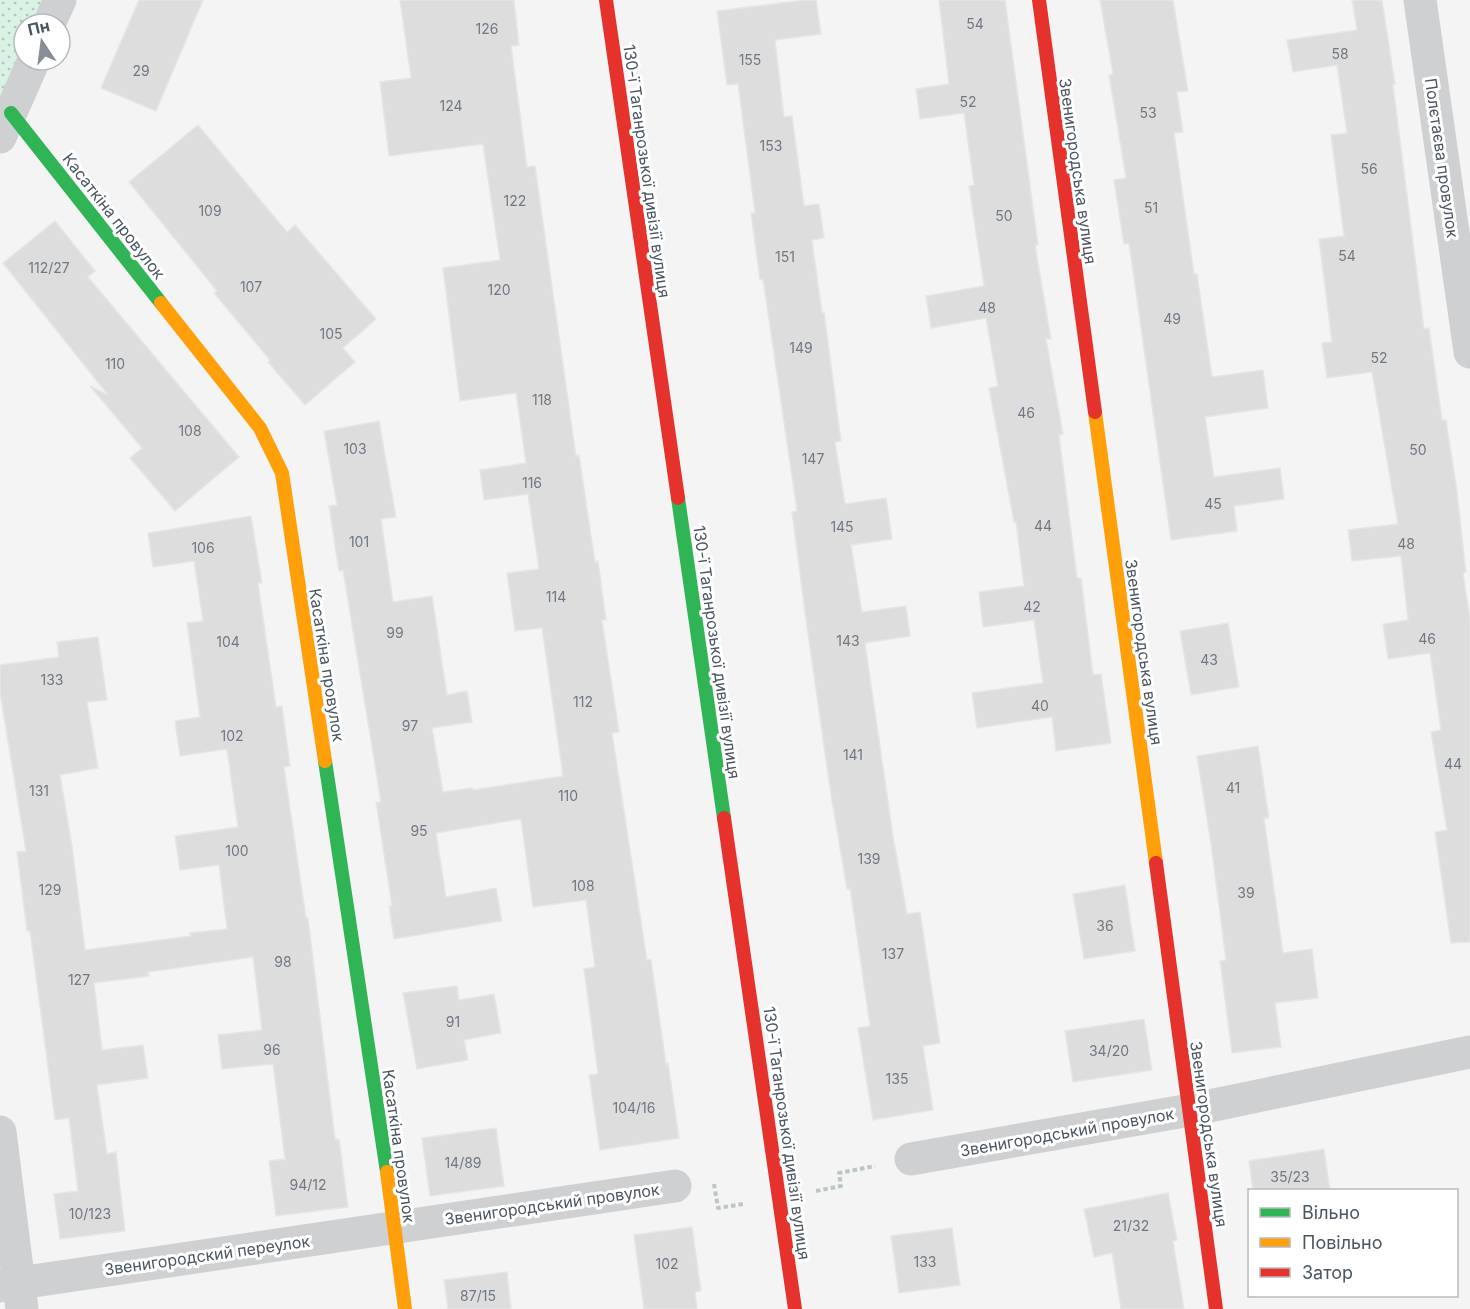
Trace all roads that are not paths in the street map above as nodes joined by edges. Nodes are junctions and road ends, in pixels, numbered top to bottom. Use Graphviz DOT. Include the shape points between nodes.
graph roads {
  1 [pos="606,0"];
  2 [pos="1039,0"];
  3 [pos="1420,0"];
  4 [pos="29,72"];
  5 [pos="6,125"];
  6 [pos="1470,351"];
  7 [pos="1470,1052"];
  8 [pos="1190,1110"];
  9 [pos="0,1132"];
  10 [pos="911,1159"];
  11 [pos="675,1186"];
  12 [pos="394,1227"];
  13 [pos="14,1292"];
  14 [pos="405,1309"];
  15 [pos="795,1309"];
  16 [pos="1216,1309"];
  1 -- 15 [label="street, 130-ї Таганрозької дивізії вулиця"];
  2 -- 8 [label="street, Звенигородська вулиця"];
  3 -- 6 [label="street, Полєтаєва провулок"];
  4 -- 5 [label="street"];
  5 -- 12 [label="street, Касаткіна провулок" via="260,428 282,473"];
  7 -- 8 [label="street, Звенигородський провулок"];
  8 -- 10 [label="street, Звенигородський провулок"];
  8 -- 16 [label="street, Звенигородська вулиця"];
  9 -- 13 [label="street" via="16,1262"];
  11 -- 12 [label="street, Звенигородський провулок"];
  12 -- 13 [label="street, Звенигородский переулок"];
  12 -- 14 [label="street, Касаткіна провулок"];
}
